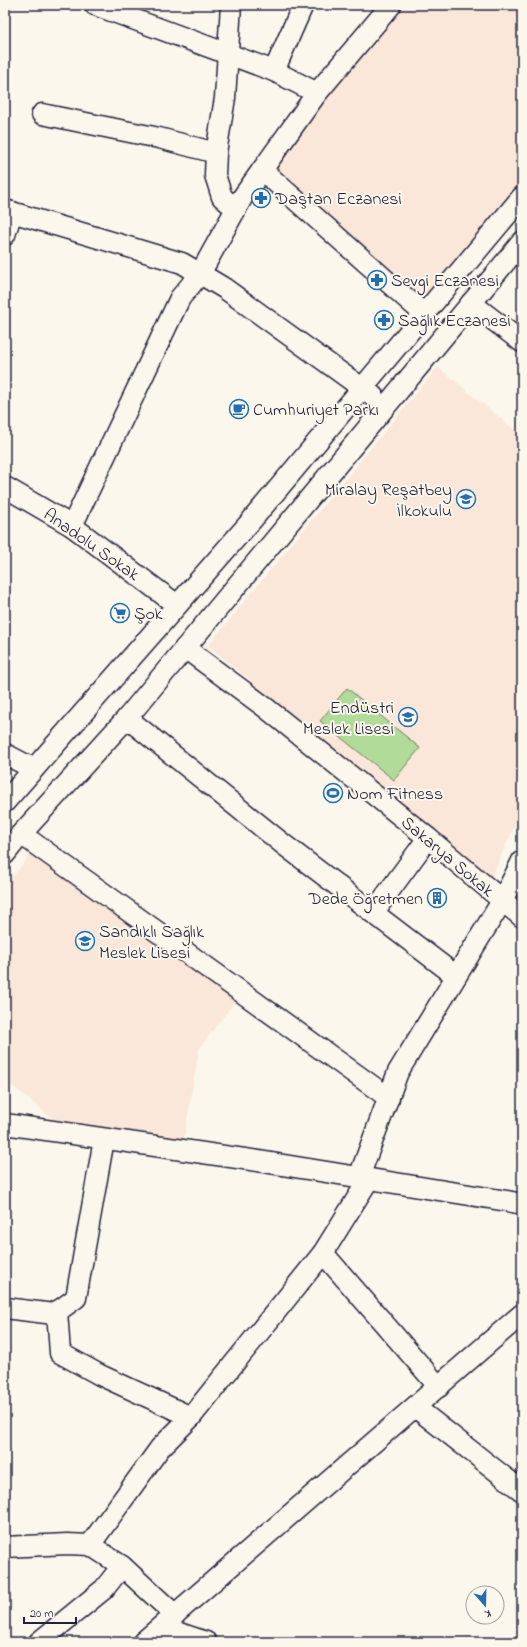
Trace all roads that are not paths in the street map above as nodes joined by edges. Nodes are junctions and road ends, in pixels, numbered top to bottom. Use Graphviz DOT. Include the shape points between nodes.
graph roads {
  1 [pos="95,5"];
  2 [pos="231,5"];
  3 [pos="303,5"];
  4 [pos="391,5"];
  5 [pos="229,53"];
  6 [pos="274,70"];
  7 [pos="317,93"];
  8 [pos="42,114"];
  9 [pos="216,153"];
  10 [pos="262,170"];
  11 [pos="522,197"];
  12 [pos="236,209"];
  13 [pos="9,211"];
  14 [pos="5,235"];
  15 [pos="522,242"];
  16 [pos="200,274"];
  17 [pos="471,303"];
  18 [pos="424,314"];
  19 [pos="522,342"];
  20 [pos="362,387"];
  21 [pos="386,406"];
  22 [pos="5,487"];
  23 [pos="72,526"];
  24 [pos="177,605"];
  25 [pos="185,648"];
  26 [pos="127,718"];
  27 [pos="5,754"];
  28 [pos="34,769"];
  29 [pos="5,802"];
  30 [pos="21,834"];
  31 [pos="428,838"];
  32 [pos="5,854"];
  33 [pos="522,861"];
  34 [pos="502,900"];
  35 [pos="373,913"];
  36 [pos="522,917"];
  37 [pos="456,976"];
  38 [pos="389,1098"];
  39 [pos="5,1124"];
  40 [pos="104,1139"];
  41 [pos="364,1178"];
  42 [pos="522,1204"];
  43 [pos="323,1253"];
  44 [pos="5,1308"];
  45 [pos="57,1311"];
  46 [pos="522,1314"];
  47 [pos="439,1387"];
  48 [pos="415,1407"];
  49 [pos="191,1417"];
  50 [pos="522,1491"];
  51 [pos="90,1545"];
  52 [pos="5,1547"];
  53 [pos="122,1566"];
  54 [pos="168,1621"];
  55 [pos="40,1642"];
  56 [pos="144,1642"];
  57 [pos="206,1642"];
  1 -- 5 [label="street"];
  2 -- 5 [label="street"];
  3 -- 6 [label="street"];
  4 -- 7 [label="street"];
  5 -- 6 [label="street"];
  5 -- 9 [label="street"];
  6 -- 7 [label="street"];
  7 -- 10 [label="street"];
  8 -- 9 [label="street" via="159,138"];
  9 -- 12 [label="street" via="215,175 222,197"];
  10 -- 12 [label="street"];
  10 -- 18 [label="street"];
  11 -- 18 [label="street"];
  12 -- 16 [label="street"];
  13 -- 14 [label="street"];
  13 -- 16 [label="street" via="182,263"];
  15 -- 17 [label="street"];
  16 -- 20 [label="street" via="224,288"];
  16 -- 23 [label="street" via="180,298"];
  17 -- 19 [label="street"];
  17 -- 21 [label="street"];
  18 -- 20 [label="street"];
  20 -- 21 [label="street"];
  20 -- 24 [label="street" via="251,521"];
  21 -- 25 [label="street"];
  22 -- 23 [label="street, Anadolu Sokak"];
  23 -- 24 [label="street, Anadolu Sokak"];
  24 -- 28 [label="street"];
  25 -- 26 [label="street"];
  25 -- 31 [label="street, Sakarya Sokak" via="266,708"];
  26 -- 30 [label="street"];
  26 -- 35 [label="street" via="282,844"];
  27 -- 28 [label="street"];
  28 -- 29 [label="street"];
  30 -- 32 [label="street"];
  30 -- 38 [label="street"];
  31 -- 34 [label="street, Sakarya Sokak"];
  31 -- 35 [label="street"];
  33 -- 34 [label="street"];
  34 -- 36 [label="street, Sakarya Sokak"];
  34 -- 37 [label="street"];
  35 -- 37 [label="street"];
  37 -- 38 [label="street" via="398,1072"];
  38 -- 41 [label="street"];
  39 -- 40 [label="street"];
  40 -- 41 [label="street"];
  40 -- 45 [label="street" via="76,1298"];
  41 -- 42 [label="street"];
  41 -- 43 [label="street"];
  43 -- 47 [label="street"];
  43 -- 49 [label="street"];
  44 -- 45 [label="street" via="54,1314"];
  45 -- 49 [label="street" via="60,1353 100,1375"];
  46 -- 47 [label="street"];
  47 -- 48 [label="street"];
  48 -- 50 [label="street"];
  48 -- 54 [label="street"];
  49 -- 51 [label="street" via="160,1448"];
  51 -- 52 [label="street"];
  51 -- 53 [label="street"];
  53 -- 54 [label="street"];
  53 -- 55 [label="street" via="104,1589"];
  54 -- 56 [label="street"];
  54 -- 57 [label="street"];
}
